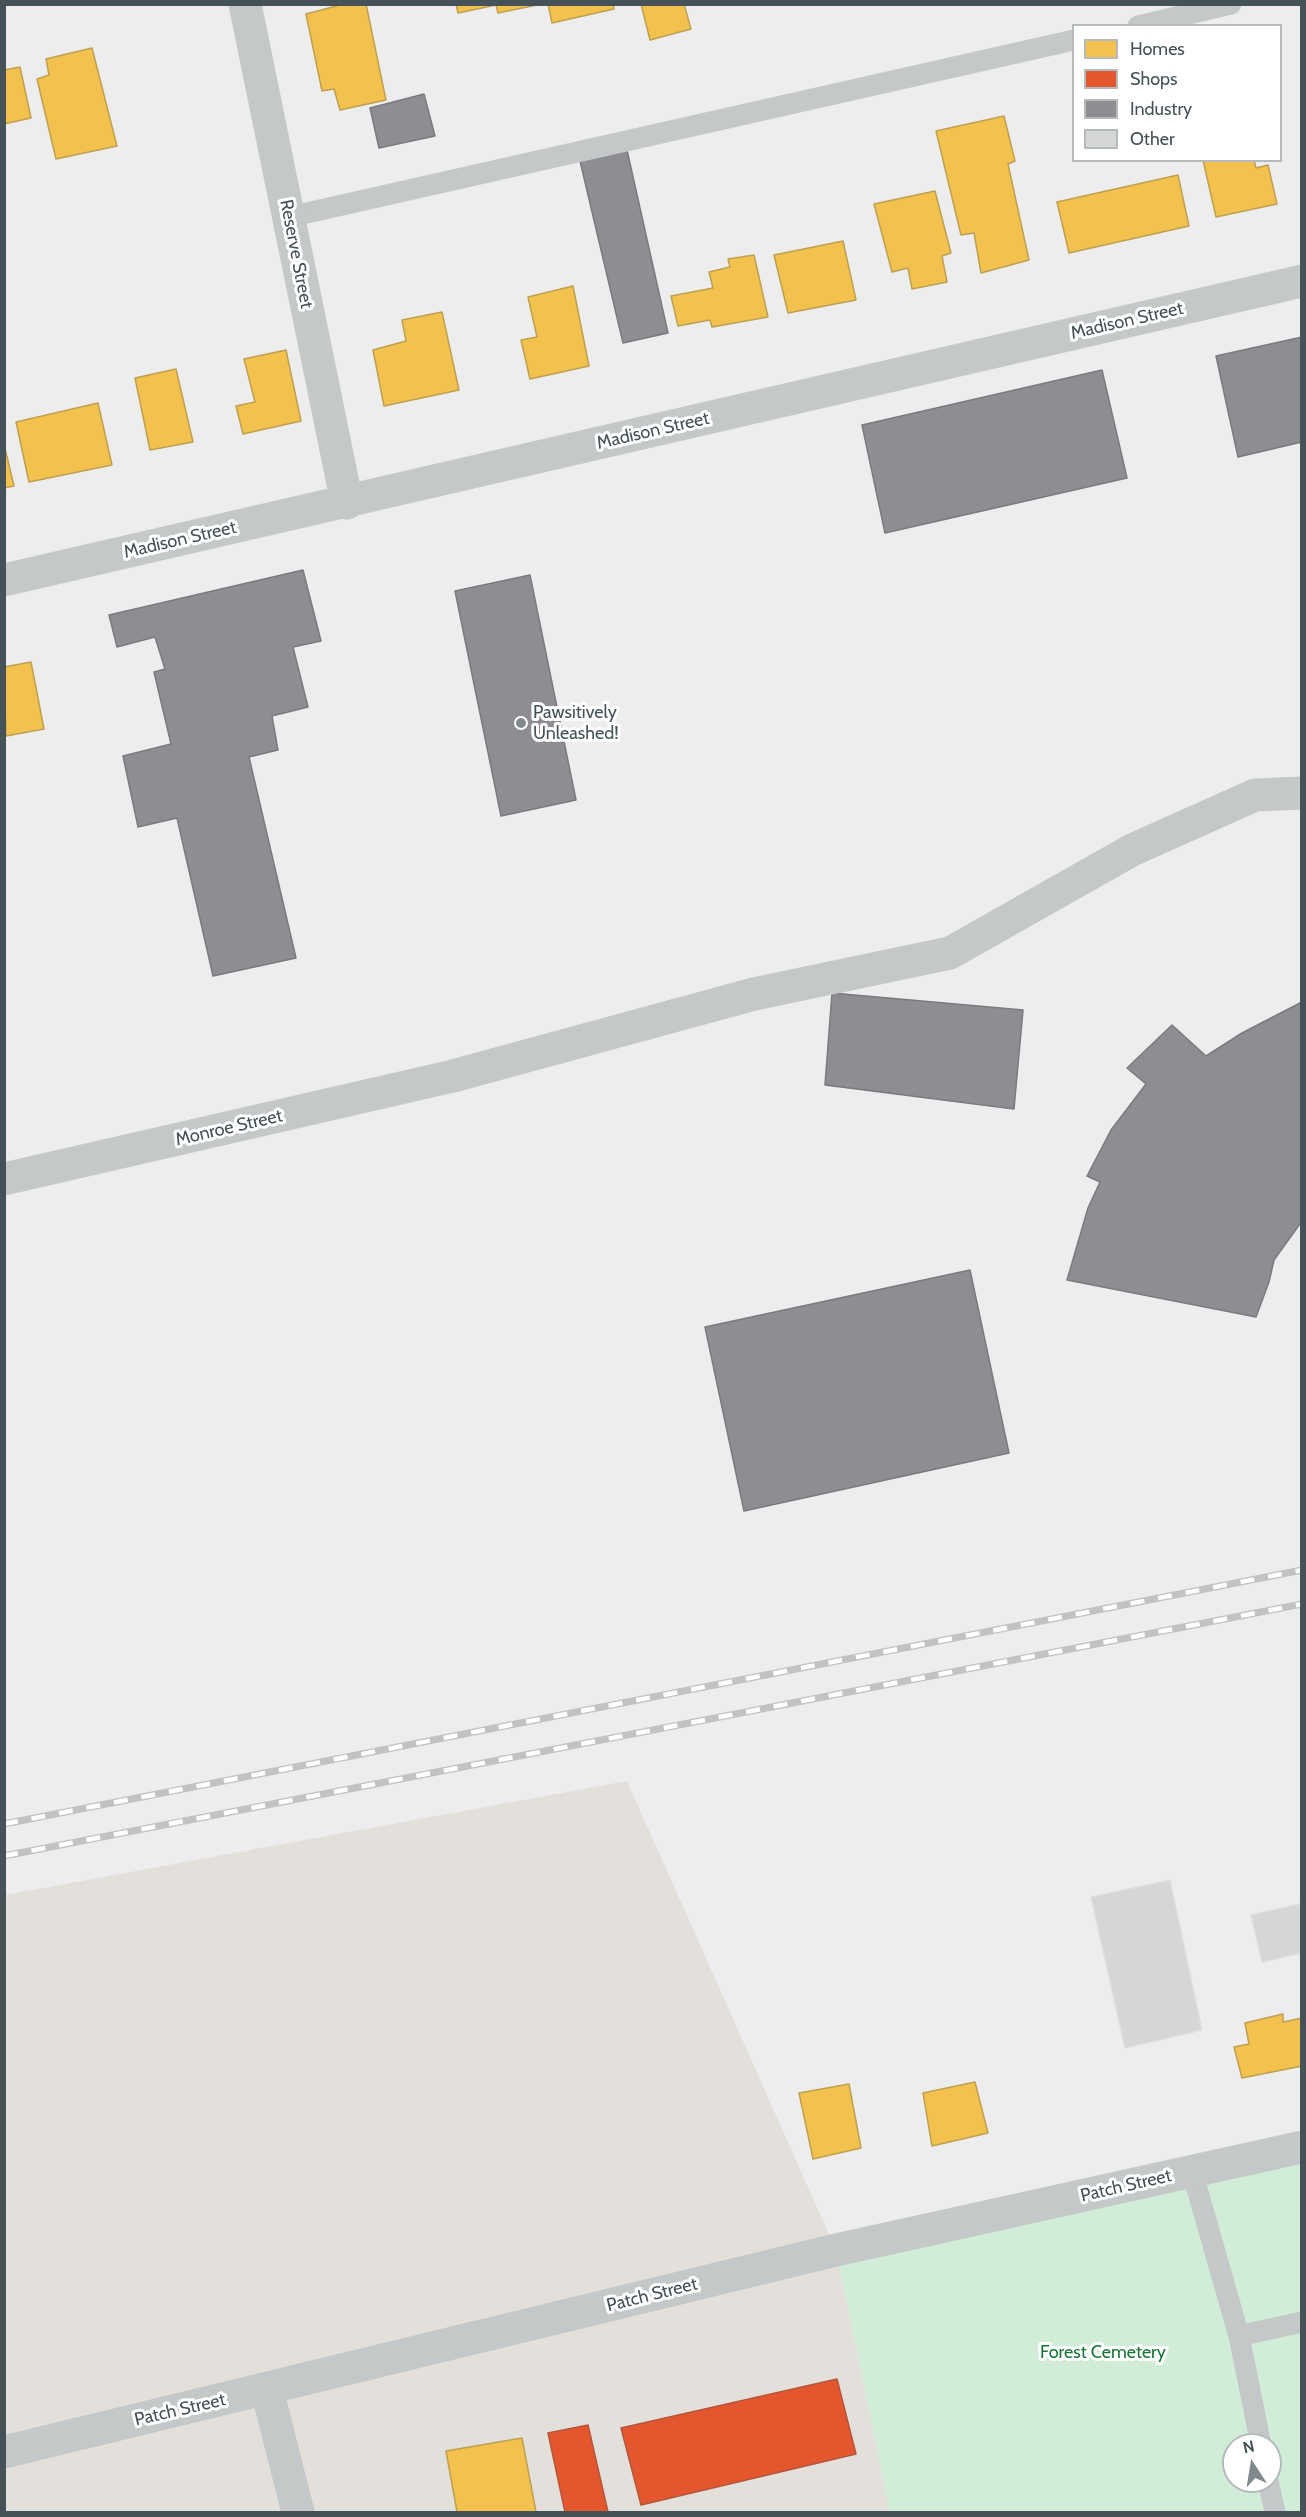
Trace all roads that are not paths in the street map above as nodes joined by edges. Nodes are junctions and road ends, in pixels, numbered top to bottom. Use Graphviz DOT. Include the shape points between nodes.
graph roads {
  1 [pos="245,4"];
  2 [pos="1231,4"];
  3 [pos="1146,24"];
  4 [pos="1072,40"];
  5 [pos="289,218"];
  6 [pos="1302,281"];
  7 [pos="347,503"];
  8 [pos="4,580"];
  9 [pos="1302,793"];
  10 [pos="4,1179"];
  11 [pos="1302,2147"];
  12 [pos="1192,2171"];
  13 [pos="1302,2322"];
  14 [pos="1239,2336"];
  15 [pos="267,2390"];
  16 [pos="1259,2433"];
  17 [pos="4,2452"];
  18 [pos="1271,2493"];
  19 [pos="298,2512"];
  20 [pos="1275,2512"];
  1 -- 5 [label="street, Reserve Street"];
  2 -- 3 [label="lane"];
  4 -- 5 [label="lane"];
  5 -- 7 [label="street, Reserve Street"];
  6 -- 7 [label="street, Madison Street"];
  7 -- 8 [label="street, Madison Street"];
  9 -- 10 [label="street, Monroe Street" via="1255,795 1132,850 950,953 754,994 453,1076"];
  11 -- 12 [label="street, Patch Street"];
  12 -- 14 [label="lane"];
  12 -- 15 [label="street, Patch Street" via="836,2250"];
  13 -- 14 [label="lane"];
  14 -- 16 [label="lane"];
  15 -- 17 [label="street, Patch Street"];
  15 -- 19 [label="street"];
  18 -- 20 [label="lane"];
}
